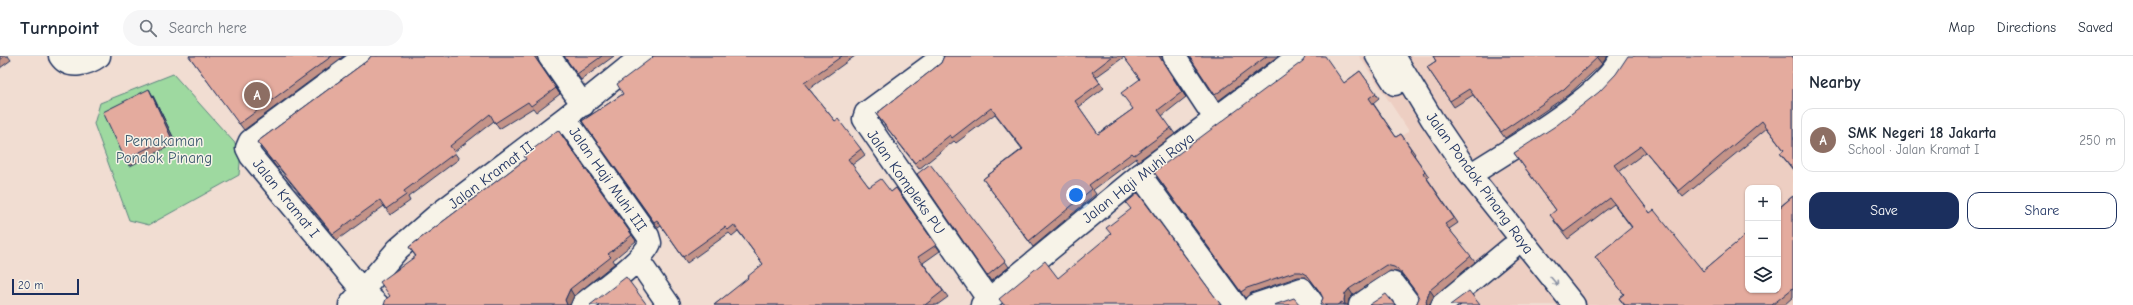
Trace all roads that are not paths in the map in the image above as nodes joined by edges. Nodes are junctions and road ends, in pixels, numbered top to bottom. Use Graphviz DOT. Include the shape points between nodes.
graph roads {
  1 [pos="60,56"];
  2 [pos="99,56"];
  3 [pos="365,56"];
  4 [pos="549,56"];
  5 [pos="642,56"];
  6 [pos="1174,56"];
  7 [pos="1299,56"];
  8 [pos="1377,56"];
  9 [pos="1394,56"];
  10 [pos="1622,56"];
  11 [pos="934,63"];
  12 [pos="583,105"];
  13 [pos="565,118"];
  14 [pos="1215,118"];
  15 [pos="1140,175"];
  16 [pos="1470,175"];
  17 [pos="1511,248"];
  18 [pos="638,260"];
  19 [pos="356,297"];
  20 [pos="985,302"];
  21 [pos="378,305"];
  22 [pos="582,305"];
  23 [pos="669,305"];
  24 [pos="1235,305"];
  25 [pos="1255,305"];
  26 [pos="1314,305"];
  27 [pos="1360,305"];
  28 [pos="1410,305"];
  29 [pos="1442,305"];
  30 [pos="1556,305"];
  31 [pos="1574,305"];
  1 -- 2 [label="street" via="77,65 90,63"];
  3 -- 19 [label="street, Jalan Kramat I" via="250,141 247,148"];
  4 -- 12 [label="street"];
  5 -- 12 [label="street, Jalan Kramat II"];
  6 -- 14 [label="street"];
  7 -- 14 [label="street, Jalan Haji Muhi Raya"];
  8 -- 17 [label="street, Jalan Pondok Pinang Raya" via="1453,170"];
  9 -- 16 [label="street, Jalan Pondok Pinang Raya"];
  10 -- 16 [label="street" via="1611,73 1583,99"];
  11 -- 20 [label="street, Jalan Kompleks PU" via="866,114 864,119"];
  12 -- 13 [label="street, Jalan Kramat II"];
  13 -- 18 [label="street, Jalan Haji Muhi III" via="648,236 650,243"];
  13 -- 19 [label="street, Jalan Kramat II" via="436,216 398,249"];
  14 -- 15 [label="street, Jalan Haji Muhi Raya"];
  15 -- 20 [label="street, Jalan Haji Muhi Raya"];
  15 -- 24 [label="street"];
  16 -- 31 [label="street, Jalan Pondok Pinang Raya, one-way"];
  17 -- 29 [label="street"];
  17 -- 30 [label="street, Jalan Pondok Pinang Raya"];
  18 -- 22 [label="street, Jalan Haji Muhi III"];
  18 -- 23 [label="street"];
  19 -- 21 [label="street, Jalan Kramat I"];
  25 -- 26 [label="street" via="1300,289"];
  27 -- 28 [label="street" via="1391,283"];
}
